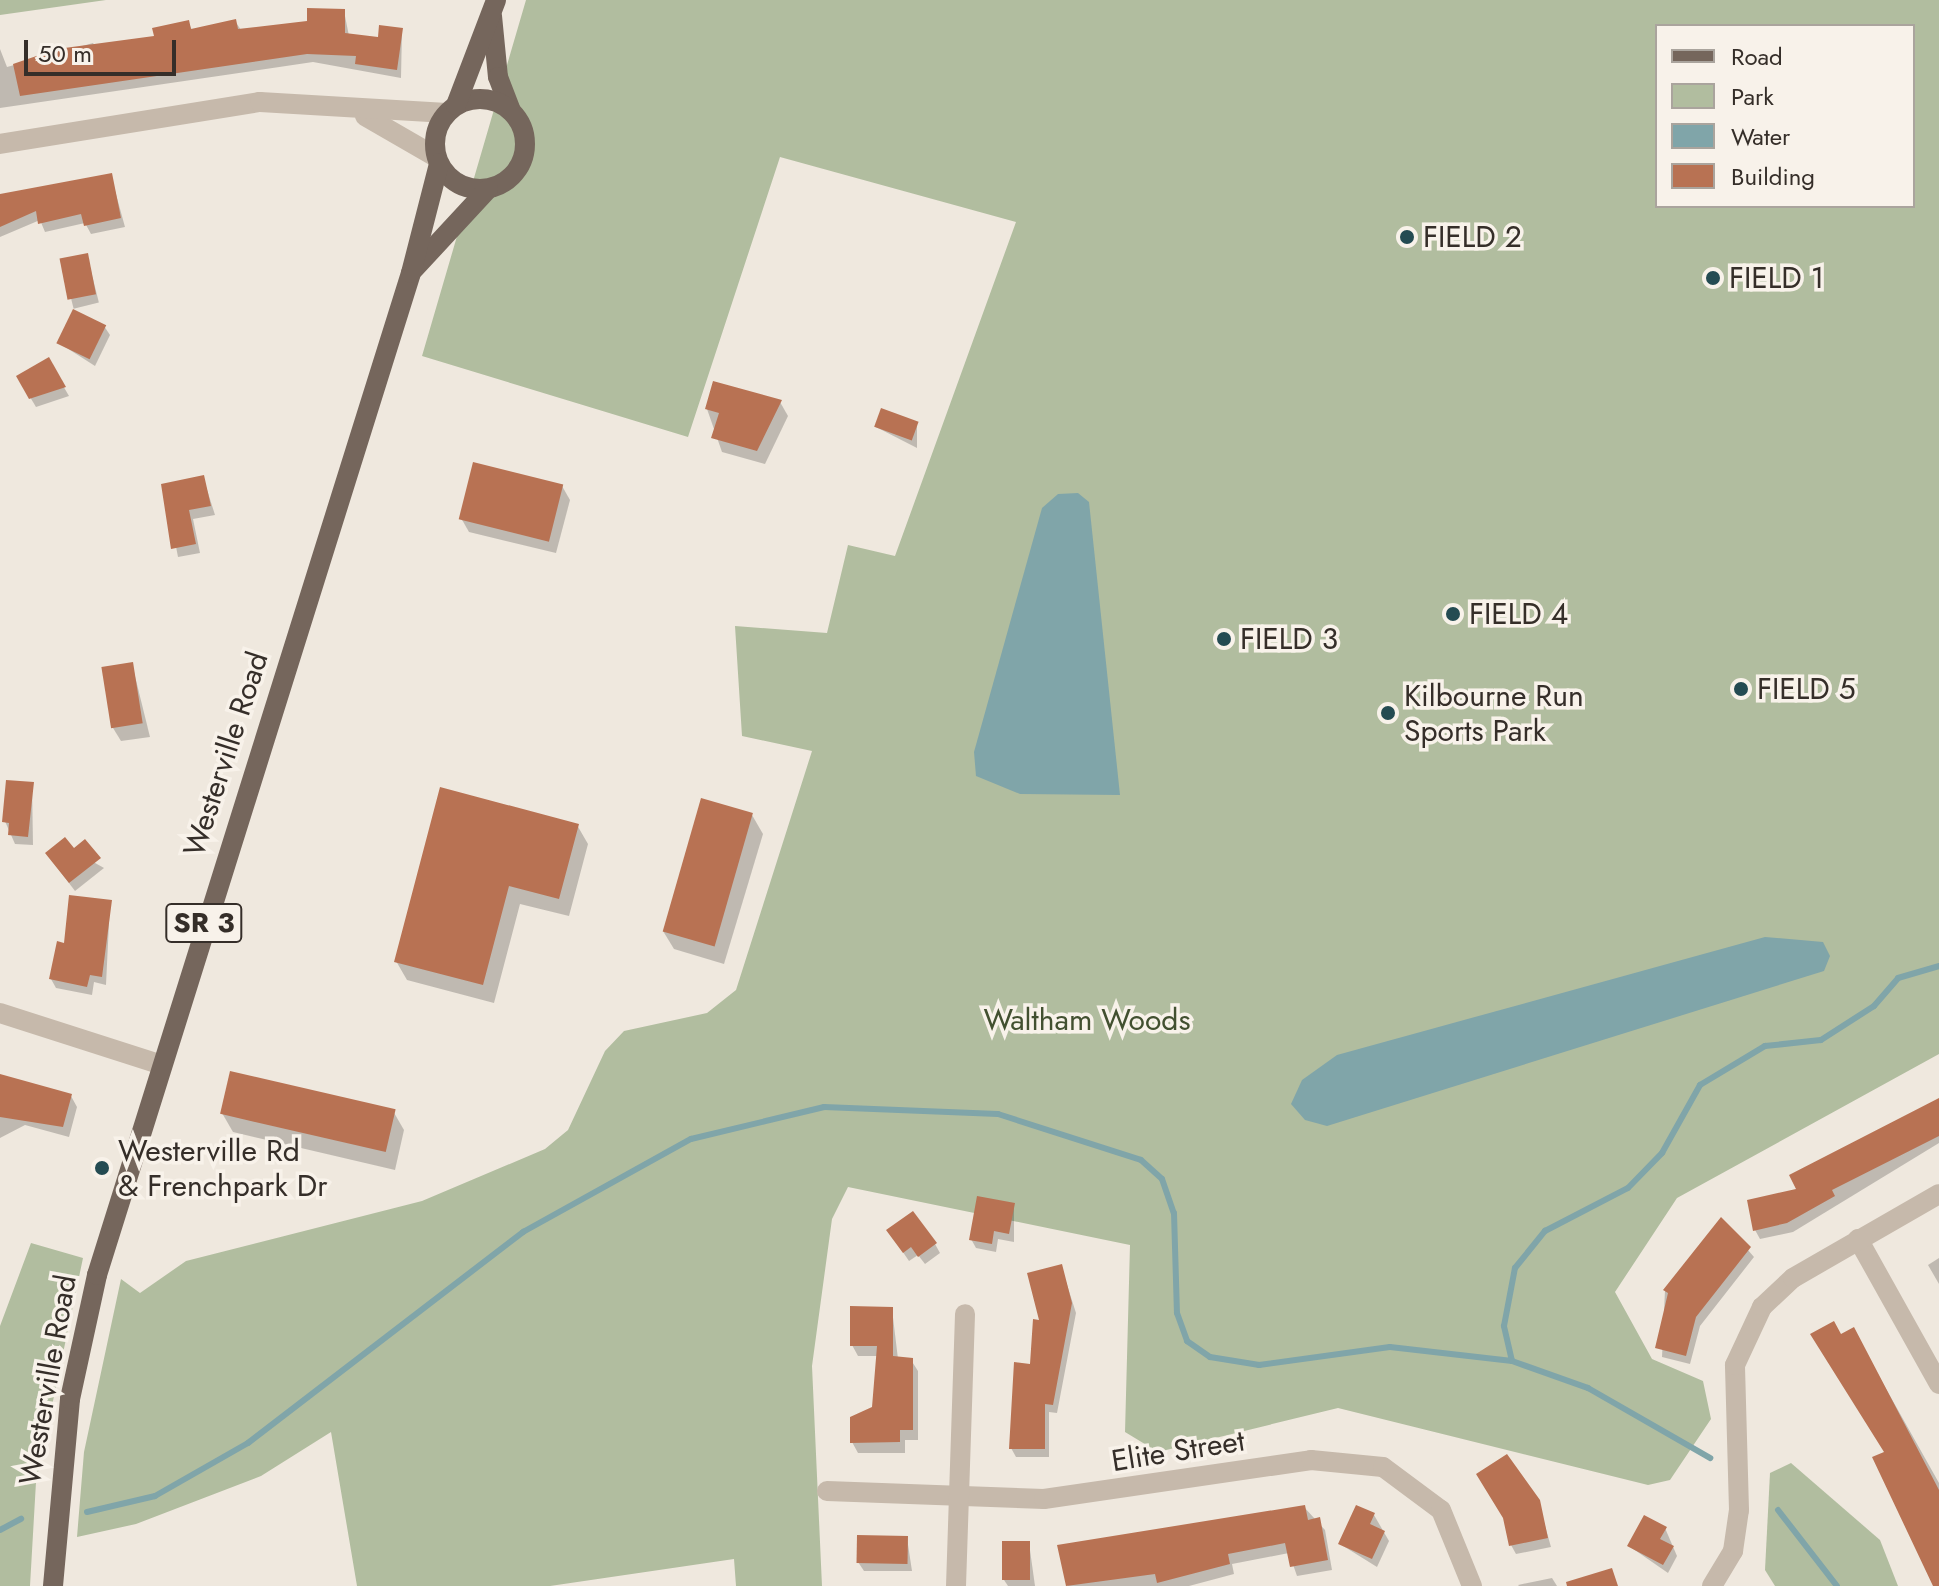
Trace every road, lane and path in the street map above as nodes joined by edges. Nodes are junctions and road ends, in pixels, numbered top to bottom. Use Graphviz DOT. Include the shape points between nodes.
graph roads {
  1 [pos="494,6"];
  2 [pos="339,105"];
  3 [pos="452,109"];
  4 [pos="511,111"];
  5 [pos="0,144"];
  6 [pos="438,160"];
  7 [pos="488,189"];
  8 [pos="411,273"];
  9 [pos="0,1013"];
  10 [pos="159,1064"];
  11 [pos="1939,1194"];
  12 [pos="1858,1239"];
  13 [pos="965,1314"];
  14 [pos="1939,1384"];
  15 [pos="827,1491"];
  16 [pos="959,1496"];
  17 [pos="53,1586"];
  18 [pos="956,1586"];
  19 [pos="1472,1586"];
  20 [pos="1712,1586"];
  1 -- 3 [label="main road, Westerville Road / SR 3"];
  1 -- 4 [label="main road, Westerville Road / SR 3" via="498,77"];
  2 -- 3 [label="street"];
  2 -- 5 [label="street" via="260,102"];
  2 -- 6 [label="street"];
  3 -- 4 [label="main road" via="484,99"];
  3 -- 6 [label="main road, Westerville Road / SR 3" via="436,133"];
  4 -- 7 [label="main road, Westerville Road / SR 3" via="524,132 524,156 511,177"];
  6 -- 7 [label="main road" via="459,185"];
  6 -- 8 [label="main road, Westerville Road / SR 3"];
  7 -- 8 [label="main road, Westerville Road / SR 3"];
  8 -- 10 [label="main road, Westerville Road / SR 3"];
  9 -- 10 [label="street"];
  10 -- 17 [label="main road, Westerville Road / SR 3" via="97,1275 70,1399"];
  11 -- 12 [label="street"];
  12 -- 14 [label="street"];
  12 -- 20 [label="street" via="1793,1278 1762,1307 1743,1340 1735,1365 1739,1510 1733,1551"];
  13 -- 16 [label="street"];
  15 -- 16 [label="street, Elite Street"];
  16 -- 18 [label="street"];
  16 -- 19 [label="street, Elite Street" via="1080,1497 1311,1460 1383,1467 1441,1510"];
}
